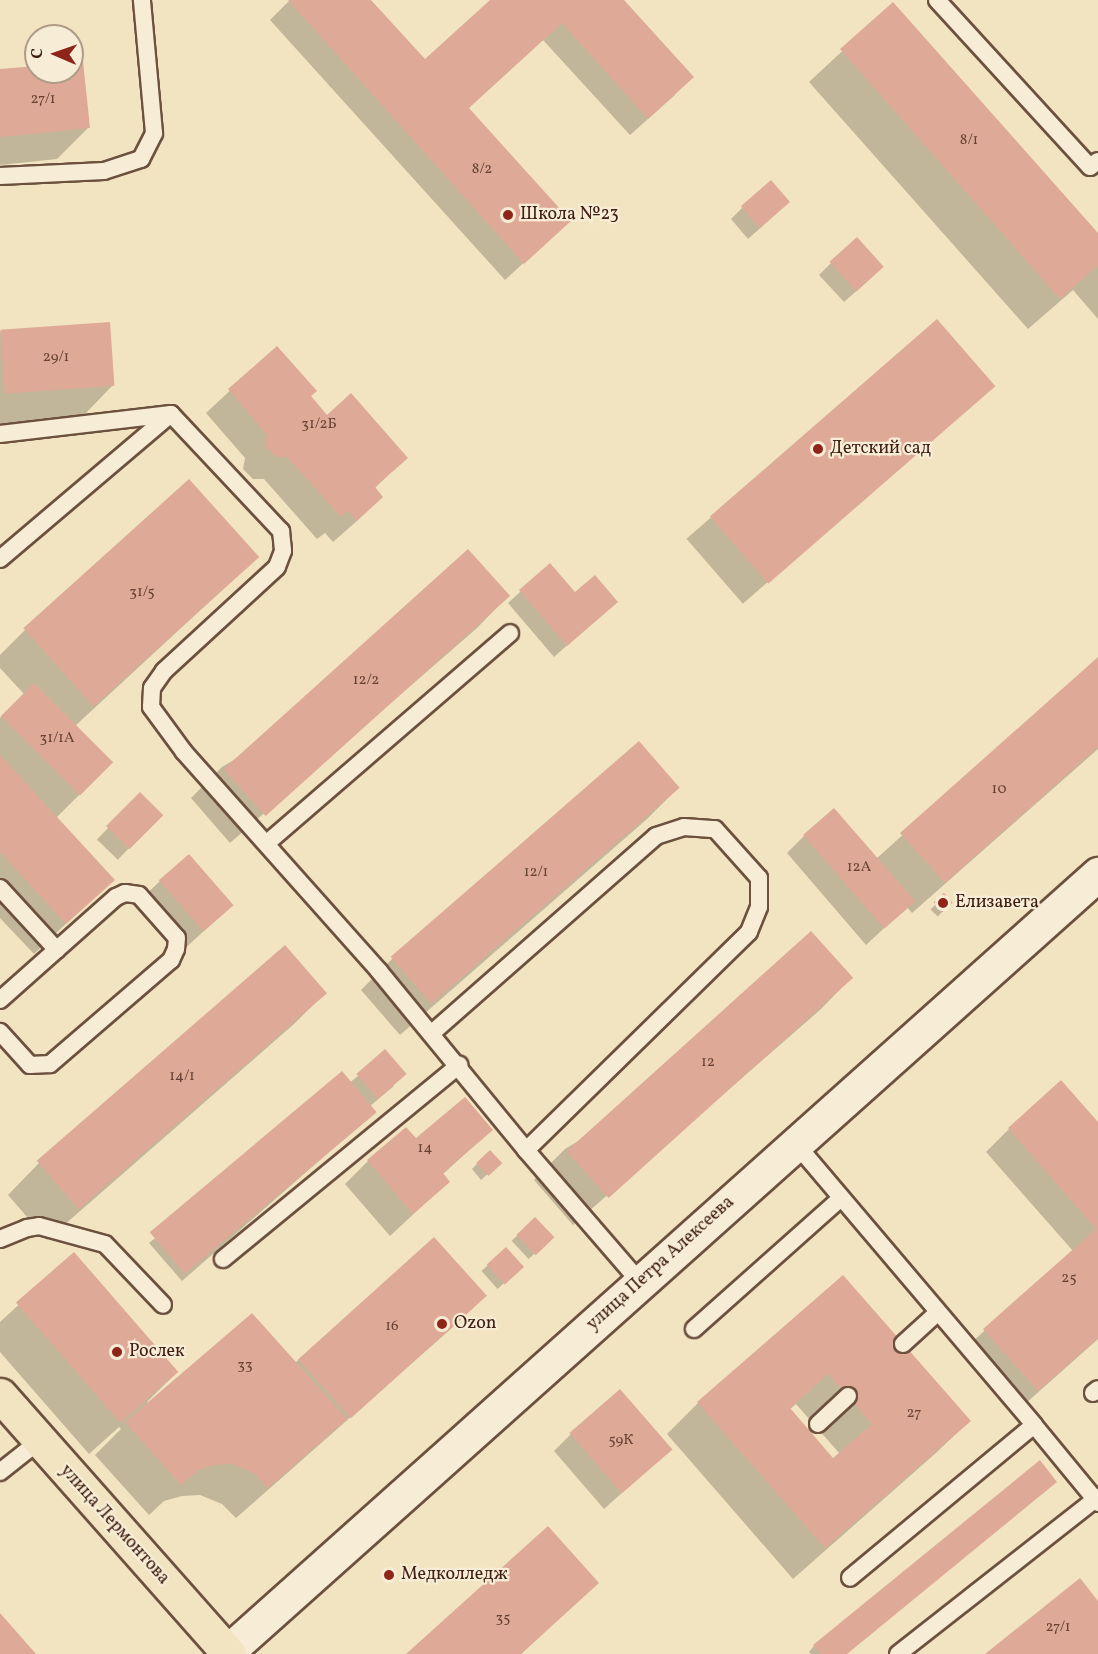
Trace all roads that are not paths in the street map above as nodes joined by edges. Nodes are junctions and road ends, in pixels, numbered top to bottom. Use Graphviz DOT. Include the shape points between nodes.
graph roads {
  1 [pos="142,0"];
  2 [pos="937,0"];
  3 [pos="1098,161"];
  4 [pos="0,176"];
  5 [pos="171,414"];
  6 [pos="0,434"];
  7 [pos="0,559"];
  8 [pos="510,633"];
  9 [pos="267,843"];
  10 [pos="1098,874"];
  11 [pos="0,888"];
  12 [pos="57,950"];
  13 [pos="0,1000"];
  14 [pos="0,1032"];
  15 [pos="432,1033"];
  16 [pos="459,1065"];
  17 [pos="796,1144"];
  18 [pos="526,1150"];
  19 [pos="841,1198"];
  20 [pos="0,1239"];
  21 [pos="223,1259"];
  22 [pos="640,1282"];
  23 [pos="163,1305"];
  24 [pos="938,1312"];
  25 [pos="694,1329"];
  26 [pos="903,1344"];
  27 [pos="0,1395"];
  28 [pos="848,1396"];
  29 [pos="818,1424"];
  30 [pos="1034,1425"];
  31 [pos="39,1441"];
  32 [pos="0,1472"];
  33 [pos="1097,1500"];
  34 [pos="850,1578"];
  35 [pos="227,1653"];
  36 [pos="898,1654"];
  1 -- 4 [label="lane" via="154,133 141,159 104,171"];
  2 -- 3 [label="lane" via="1090,167"];
  5 -- 6 [label="lane"];
  5 -- 7 [label="lane"];
  5 -- 9 [label="lane" via="281,531 283,551 277,567 164,671 152,688 151,707 184,752"];
  8 -- 9 [label="lane"];
  9 -- 15 [label="lane"];
  10 -- 17 [label="main road, улица Петра Алексеева"];
  11 -- 12 [label="lane"];
  12 -- 13 [label="lane"];
  12 -- 14 [label="lane" via="125,893 139,895 177,938 171,960 50,1064 30,1065"];
  15 -- 16 [label="lane"];
  15 -- 18 [label="lane" via="656,836 684,827 715,829 759,878 759,907 748,932"];
  16 -- 18 [label="lane"];
  16 -- 21 [label="lane"];
  17 -- 19 [label="lane"];
  17 -- 22 [label="main road, улица Петра Алексеева"];
  18 -- 22 [label="lane"];
  19 -- 24 [label="lane"];
  19 -- 25 [label="lane"];
  20 -- 23 [label="lane" via="39,1226 105,1244"];
  22 -- 35 [label="main road, улица Петра Алексеева"];
  24 -- 26 [label="lane"];
  24 -- 30 [label="lane"];
  27 -- 31 [label="main road, улица Лермонтова"];
  28 -- 29 [label="lane"];
  30 -- 33 [label="lane"];
  30 -- 34 [label="lane"];
  31 -- 32 [label="lane"];
  31 -- 35 [label="main road, улица Лермонтова"];
  33 -- 36 [label="lane"];
}
